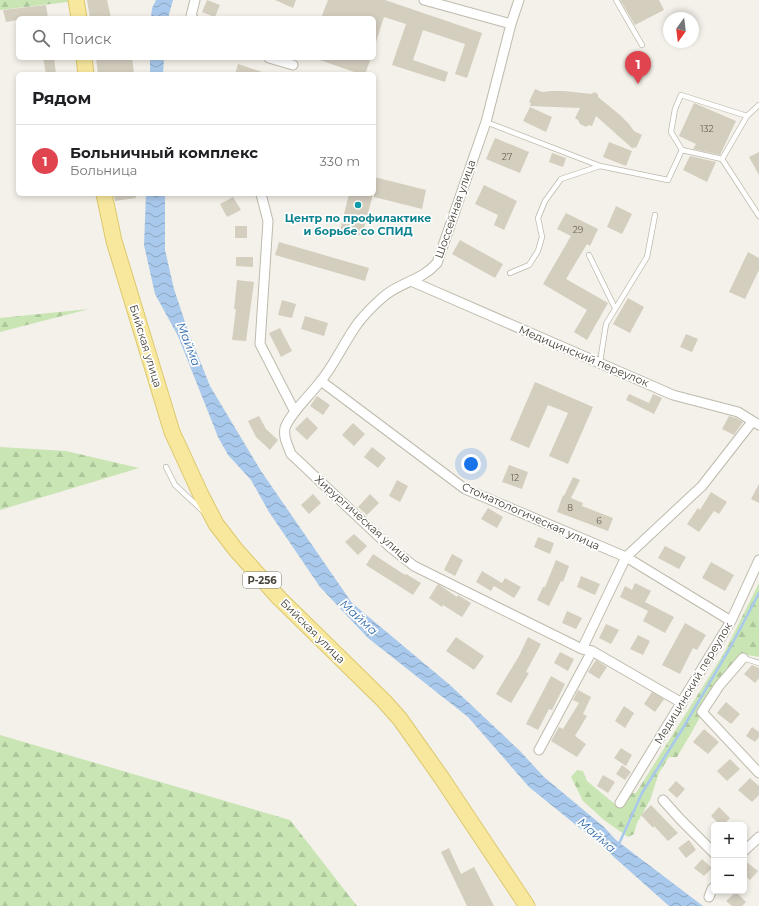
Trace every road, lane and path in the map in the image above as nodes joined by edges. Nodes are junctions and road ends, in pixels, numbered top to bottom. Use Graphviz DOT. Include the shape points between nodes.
graph roads {
  1 [pos="76,0"];
  2 [pos="196,0"];
  3 [pos="424,0"];
  4 [pos="518,0"];
  5 [pos="616,0"];
  6 [pos="79,16"];
  7 [pos="191,16"];
  8 [pos="511,24"];
  9 [pos="642,45"];
  10 [pos="84,60"];
  11 [pos="276,60"];
  12 [pos="293,65"];
  13 [pos="86,72"];
  14 [pos="759,105"];
  15 [pos="747,116"];
  16 [pos="486,122"];
  17 [pos="682,150"];
  18 [pos="722,159"];
  19 [pos="600,166"];
  20 [pos="104,196"];
  21 [pos="262,196"];
  22 [pos="655,215"];
  23 [pos="759,216"];
  24 [pos="589,255"];
  25 [pos="510,274"];
  26 [pos="411,281"];
  27 [pos="615,308"];
  28 [pos="600,362"];
  29 [pos="321,381"];
  30 [pos="296,412"];
  31 [pos="755,423"];
  32 [pos="166,467"];
  33 [pos="216,524"];
  34 [pos="626,557"];
  35 [pos="759,560"];
  36 [pos="731,621"];
  37 [pos="582,649"];
  38 [pos="592,651"];
  39 [pos="743,658"];
  40 [pos="759,663"];
  41 [pos="682,703"];
  42 [pos="539,750"];
  43 [pos="759,772"];
  44 [pos="663,800"];
  45 [pos="620,803"];
  46 [pos="759,837"];
  47 [pos="747,848"];
  48 [pos="711,850"];
  49 [pos="711,892"];
  50 [pos="709,897"];
  51 [pos="527,906"];
  1 -- 6 [label="main road"];
  2 -- 7 [label="street"];
  3 -- 8 [label="street"];
  4 -- 8 [label="street, Шоссейная улица"];
  5 -- 9 [label="lane"];
  8 -- 16 [label="street, Шоссейная улица"];
  10 -- 13 [label="main road"];
  11 -- 12 [label="street"];
  14 -- 15 [label="lane"];
  15 -- 17 [label="lane" via="681,95 675,109 671,132"];
  15 -- 18 [label="lane"];
  16 -- 19 [label="lane"];
  16 -- 26 [label="street, Шоссейная улица" via="437,263 430,271"];
  17 -- 18 [label="lane"];
  17 -- 19 [label="lane" via="668,180"];
  18 -- 23 [label="lane"];
  19 -- 25 [label="lane" via="561,180 545,201 538,218 542,238 538,251 529,265"];
  20 -- 33 [label="main road, Бийская улица / Р-256" via="114,241 172,432"];
  21 -- 30 [label="street" via="268,221 260,344"];
  22 -- 27 [label="lane" via="647,257"];
  24 -- 27 [label="lane"];
  26 -- 28 [label="street, Медицинский переулок"];
  26 -- 29 [label="street, Шоссейная улица" via="394,288 358,322"];
  27 -- 28 [label="lane" via="606,324"];
  28 -- 31 [label="street, Медицинский переулок" via="673,395 738,412"];
  29 -- 30 [label="street, Шоссейная улица"];
  29 -- 34 [label="street, Стоматологическая улица" via="465,489"];
  30 -- 37 [label="street, Хирургическая улица" via="286,428 285,438 291,454 390,547 414,566"];
  31 -- 34 [label="street" via="702,486"];
  32 -- 33 [label="lane" via="175,485"];
  33 -- 51 [label="main road, Бийская улица / Р-256" via="279,598 400,719"];
  34 -- 36 [label="street, Стоматологическая улица"];
  34 -- 37 [label="street"];
  35 -- 36 [label="street, Медицинский переулок"];
  36 -- 41 [label="street, Медицинский переулок"];
  37 -- 38 [label="street, Хирургическая улица"];
  38 -- 41 [label="street, Хирургическая улица"];
  38 -- 42 [label="street"];
  39 -- 40 [label="lane"];
  39 -- 43 [label="street" via="718,686 702,712"];
  41 -- 45 [label="street, Медицинский переулок"];
  44 -- 48 [label="street"];
  46 -- 47 [label="street"];
  49 -- 50 [label="street"];
}
